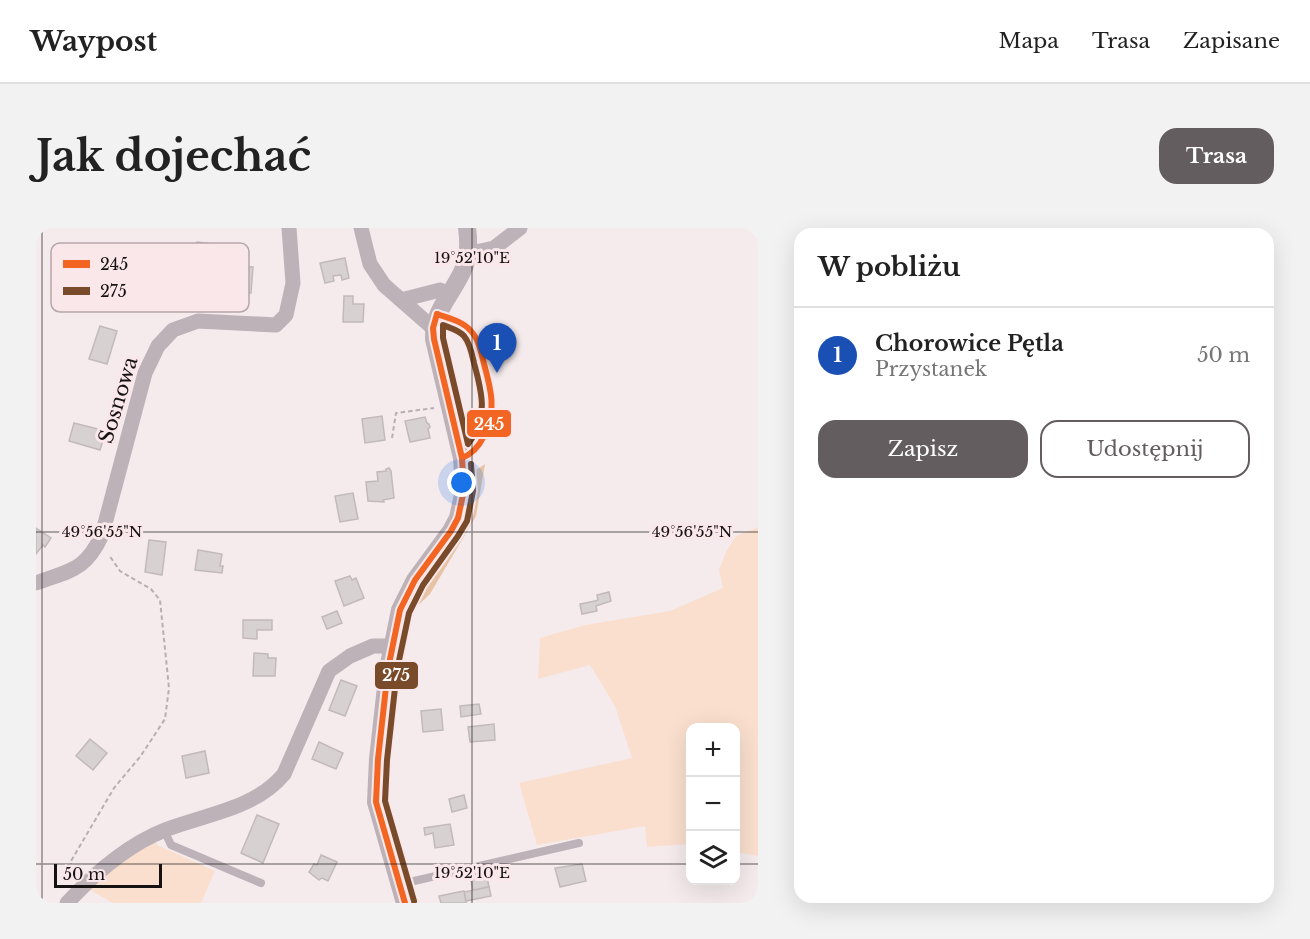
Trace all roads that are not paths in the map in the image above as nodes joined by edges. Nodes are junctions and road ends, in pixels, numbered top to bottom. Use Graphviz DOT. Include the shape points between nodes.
graph roads {
  1 [pos="289,228"];
  2 [pos="361,228"];
  3 [pos="467,228"];
  4 [pos="520,228"];
  5 [pos="467,254"];
  6 [pos="448,294"];
  7 [pos="401,300"];
  8 [pos="435,321"];
  9 [pos="462,458"];
  10 [pos="36,583"];
  11 [pos="392,646"];
  12 [pos="164,830"];
  13 [pos="579,843"];
  14 [pos="261,883"];
  15 [pos="399,884"];
  16 [pos="67,903"];
  17 [pos="405,903"];
  1 -- 10 [label="street, Sosnowa" via="293,283 286,315 276,325 198,321 173,330 158,346 145,373 102,535 92,555 77,568"];
  2 -- 7 [label="street" via="370,264 384,285"];
  3 -- 5 [label="street"];
  4 -- 5 [label="street" via="494,248"];
  5 -- 6 [label="street" via="464,268"];
  6 -- 7 [label="street" via="440,290"];
  6 -- 8 [label="street"];
  7 -- 8 [label="street"];
  8 -- 9 [label="street" via="434,339"];
  8 -- 9 [label="lane" via="465,325 473,332 492,400 492,420 486,434 470,456"];
  9 -- 11 [label="street" via="464,490 458,518 408,593"];
  11 -- 12 [label="street" via="373,646 329,671 284,774 274,787 232,808"];
  11 -- 15 [label="street" via="376,801"];
  12 -- 14 [label="lane" via="171,845"];
  12 -- 16 [label="street" via="110,862"];
  13 -- 15 [label="lane"];
  15 -- 17 [label="street"];
}
